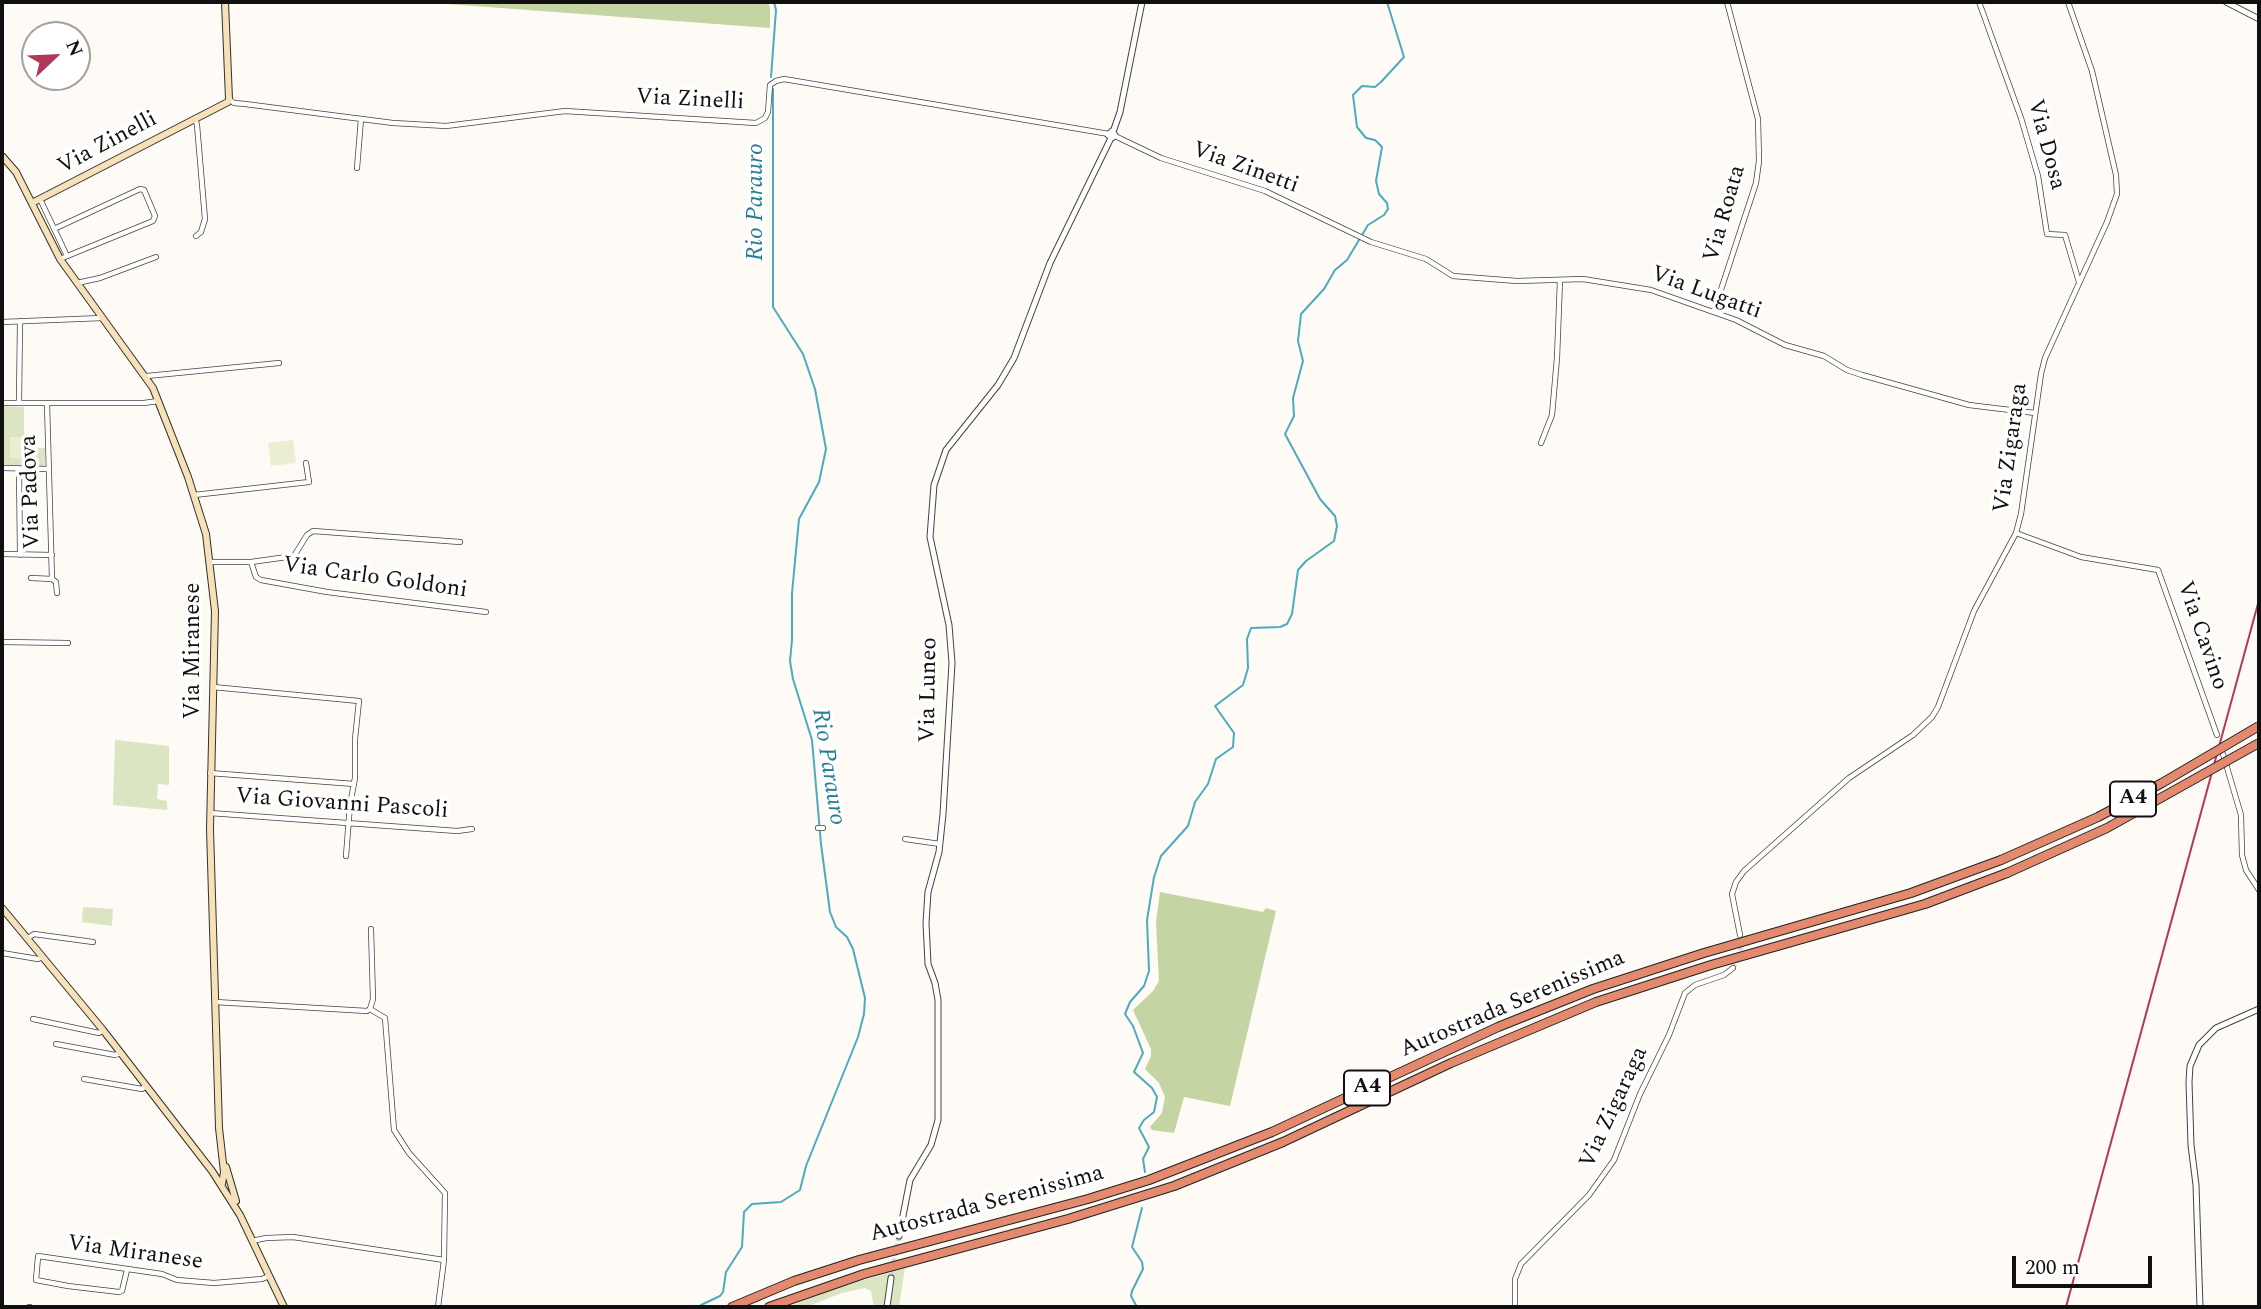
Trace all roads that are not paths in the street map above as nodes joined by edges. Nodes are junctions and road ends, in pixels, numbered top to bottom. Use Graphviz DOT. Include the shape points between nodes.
graph roads {
  1 [pos="225,2"];
  2 [pos="1142,2"];
  3 [pos="1727,2"];
  4 [pos="1979,2"];
  5 [pos="2068,2"];
  6 [pos="2226,2"];
  7 [pos="2259,19"];
  8 [pos="229,99"];
  9 [pos="195,118"];
  10 [pos="361,119"];
  11 [pos="1112,135"];
  12 [pos="2,156"];
  13 [pos="357,168"];
  14 [pos="40,199"];
  15 [pos="32,203"];
  16 [pos="54,229"];
  17 [pos="196,236"];
  18 [pos="1362,237"];
  19 [pos="156,257"];
  20 [pos="64,258"];
  21 [pos="1560,280"];
  22 [pos="77,282"];
  23 [pos="2080,283"];
  24 [pos="1714,311"];
  25 [pos="103,317"];
  26 [pos="2,321"];
  27 [pos="20,321"];
  28 [pos="279,363"];
  29 [pos="146,376"];
  30 [pos="159,400"];
  31 [pos="2,403"];
  32 [pos="19,403"];
  33 [pos="47,404"];
  34 [pos="2035,413"];
  35 [pos="1542,443"];
  36 [pos="306,463"];
  37 [pos="2,468"];
  38 [pos="19,469"];
  39 [pos="48,469"];
  40 [pos="194,495"];
  41 [pos="2016,533"];
  42 [pos="460,542"];
  43 [pos="2,554"];
  44 [pos="20,555"];
  45 [pos="52,555"];
  46 [pos="211,562"];
  47 [pos="251,562"];
  48 [pos="32,578"];
  49 [pos="52,579"];
  50 [pos="57,593"];
  51 [pos="486,612"];
  52 [pos="2,642"];
  53 [pos="68,643"];
  54 [pos="212,687"];
  55 [pos="2259,726"];
  56 [pos="2217,735"];
  57 [pos="2259,743"];
  58 [pos="2222,754"];
  59 [pos="210,773"];
  60 [pos="355,784"];
  61 [pos="210,813"];
  62 [pos="348,824"];
  63 [pos="471,829"];
  64 [pos="905,839"];
  65 [pos="940,844"];
  66 [pos="346,856"];
  67 [pos="2251,879"];
  68 [pos="2259,880"];
  69 [pos="2259,890"];
  70 [pos="2,908"];
  71 [pos="371,929"];
  72 [pos="1740,936"];
  73 [pos="28,938"];
  74 [pos="93,942"];
  75 [pos="2,953"];
  76 [pos="44,957"];
  77 [pos="1733,968"];
  78 [pos="215,1002"];
  79 [pos="370,1009"];
  80 [pos="2259,1009"];
  81 [pos="33,1019"];
  82 [pos="103,1030"];
  83 [pos="56,1044"];
  84 [pos="121,1053"];
  85 [pos="84,1079"];
  86 [pos="146,1086"];
  87 [pos="221,1145"];
  88 [pos="222,1165"];
  89 [pos="212,1171"];
  90 [pos="222,1184"];
  91 [pos="240,1214"];
  92 [pos="899,1236"];
  93 [pos="252,1241"];
  94 [pos="444,1260"];
  95 [pos="127,1270"];
  96 [pos="269,1276"];
  97 [pos="891,1278"];
  98 [pos="284,1307"];
  99 [pos="438,1307"];
  100 [pos="732,1307"];
  101 [pos="769,1307"];
  102 [pos="887,1307"];
  103 [pos="1515,1307"];
  104 [pos="2200,1307"];
  1 -- 8 [label="main road"];
  2 -- 11 [label="street, Via Luneo"];
  3 -- 24 [label="street, Via Roata" via="1758,119 1759,161"];
  4 -- 23 [label="street, Via Dosa" via="2021,118 2038,176 2047,234 2065,234"];
  5 -- 23 [label="street, Via Zigaraga" via="2092,71 2117,185 2114,206"];
  6 -- 7 [label="street"];
  8 -- 9 [label="main road, Via Zinelli"];
  8 -- 10 [label="street, Via Zinelli"];
  9 -- 14 [label="main road, Via Zinelli"];
  9 -- 17 [label="street" via="205,219"];
  10 -- 11 [label="street, Via Zinelli" via="446,126 565,111 756,123 768,112 771,85 784,79"];
  10 -- 13 [label="street"];
  11 -- 18 [label="street, Via Zinetti" via="1161,158 1265,191"];
  11 -- 65 [label="street, Via Luneo" via="1050,263 1007,372 946,450 938,469 930,537 952,655"];
  12 -- 15 [label="main road, Via Miranese"];
  14 -- 15 [label="main road, Via Zinelli"];
  14 -- 16 [label="street, Via Miranese"];
  15 -- 20 [label="main road, Via Miranese"];
  16 -- 20 [label="street, Via Miranese"];
  16 -- 20 [label="street" via="142,189 155,216 153,221"];
  18 -- 21 [label="street, Via Lugatti" via="1426,259 1457,277"];
  19 -- 22 [label="street"];
  20 -- 22 [label="main road, Via Miranese"];
  21 -- 24 [label="street, Via Lugatti" via="1583,279 1651,290"];
  21 -- 35 [label="street" via="1552,415"];
  22 -- 25 [label="main road, Via Miranese"];
  23 -- 34 [label="street, Via Zigaraga" via="2045,358"];
  24 -- 34 [label="street, Via Lugatti" via="1862,375 1969,405"];
  25 -- 27 [label="street"];
  25 -- 29 [label="main road, Via Miranese"];
  26 -- 27 [label="street"];
  27 -- 32 [label="street, Via Padova"];
  28 -- 29 [label="street"];
  29 -- 30 [label="main road, Via Miranese"];
  30 -- 33 [label="street"];
  30 -- 40 [label="main road, Via Miranese"];
  31 -- 32 [label="street"];
  32 -- 33 [label="street"];
  33 -- 39 [label="street, Via Padova"];
  34 -- 41 [label="street, Via Zigaraga"];
  36 -- 40 [label="street" via="309,482"];
  37 -- 38 [label="street"];
  38 -- 39 [label="street"];
  38 -- 44 [label="street, Via Padova"];
  39 -- 45 [label="street, Via Padova"];
  40 -- 46 [label="main road, Via Miranese"];
  41 -- 56 [label="street, Via Cavino" via="2081,557 2161,572"];
  41 -- 72 [label="street, Via Zigaraga" via="1974,611 1932,717 1841,785 1740,876 1732,894"];
  42 -- 47 [label="street, Via Carlo Goldoni" via="313,531 294,556"];
  43 -- 44 [label="street"];
  44 -- 45 [label="street"];
  45 -- 49 [label="street, Via Padova"];
  46 -- 47 [label="street, Via Carlo Goldoni"];
  46 -- 54 [label="main road, Via Miranese" via="215,611"];
  47 -- 51 [label="street, Via Carlo Goldoni" via="259,580"];
  48 -- 49 [label="street, Via Padova"];
  49 -- 50 [label="street, Via Padova"];
  52 -- 53 [label="street"];
  54 -- 59 [label="main road, Via Miranese"];
  54 -- 60 [label="street" via="359,701"];
  55 -- 100 [label="highway, Autostrada Serenissima / A4, bridge" via="2098,817 2001,860 1911,893 1653,968 1559,1001 1272,1132 1149,1180 859,1260"];
  57 -- 101 [label="highway, Autostrada Serenissima / A4, bridge" via="2117,823 2007,873 1925,904 1596,1002 1174,1186 864,1274"];
  58 -- 67 [label="street" via="2241,815 2242,855"];
  59 -- 60 [label="street"];
  59 -- 61 [label="main road, Via Miranese"];
  60 -- 62 [label="street"];
  61 -- 62 [label="street, Via Giovanni Pascoli"];
  61 -- 78 [label="main road, Via Miranese"];
  62 -- 63 [label="street, Via Giovanni Pascoli"];
  62 -- 66 [label="street"];
  64 -- 65 [label="street"];
  65 -- 92 [label="street, Via Luneo" via="926,923 928,964 938,1000 938,1120 931,1145 910,1180"];
  67 -- 68 [label="street"];
  67 -- 69 [label="street"];
  70 -- 73 [label="main road, Via Miranese"];
  71 -- 79 [label="street"];
  73 -- 74 [label="street" via="34,934"];
  73 -- 76 [label="main road, Via Miranese"];
  75 -- 76 [label="street"];
  76 -- 82 [label="main road, Via Miranese"];
  77 -- 103 [label="street, Via Zigaraga" via="1685,993 1614,1160 1589,1195 1521,1264 1515,1279"];
  78 -- 79 [label="street"];
  78 -- 87 [label="main road, Via Miranese"];
  79 -- 94 [label="street" via="385,1018 394,1130 445,1193"];
  80 -- 104 [label="street" via="2217,1028 2199,1045 2190,1066"];
  81 -- 82 [label="street" via="99,1033"];
  82 -- 84 [label="main road, Via Miranese"];
  83 -- 84 [label="street"];
  84 -- 86 [label="main road, Via Miranese"];
  85 -- 86 [label="street"];
  86 -- 89 [label="main road, Via Miranese"];
  87 -- 88 [label="main road, Via Miranese"];
  87 -- 91 [label="main road, Via Miranese"];
  88 -- 89 [label="main road"];
  88 -- 90 [label="main road, Via Miranese"];
  89 -- 90 [label="main road, Via Miranese"];
  90 -- 91 [label="main road, Via Miranese"];
  91 -- 93 [label="main road, Via Miranese"];
  93 -- 94 [label="street" via="293,1237"];
  93 -- 96 [label="main road, Via Miranese"];
  94 -- 99 [label="street"];
  95 -- 95 [label="street, Via Miranese" via="38,1256 36,1280 119,1292"];
  95 -- 96 [label="street, Via Miranese" via="214,1283"];
  96 -- 98 [label="main road, Via Miranese"];
  97 -- 102 [label="street"];
}
